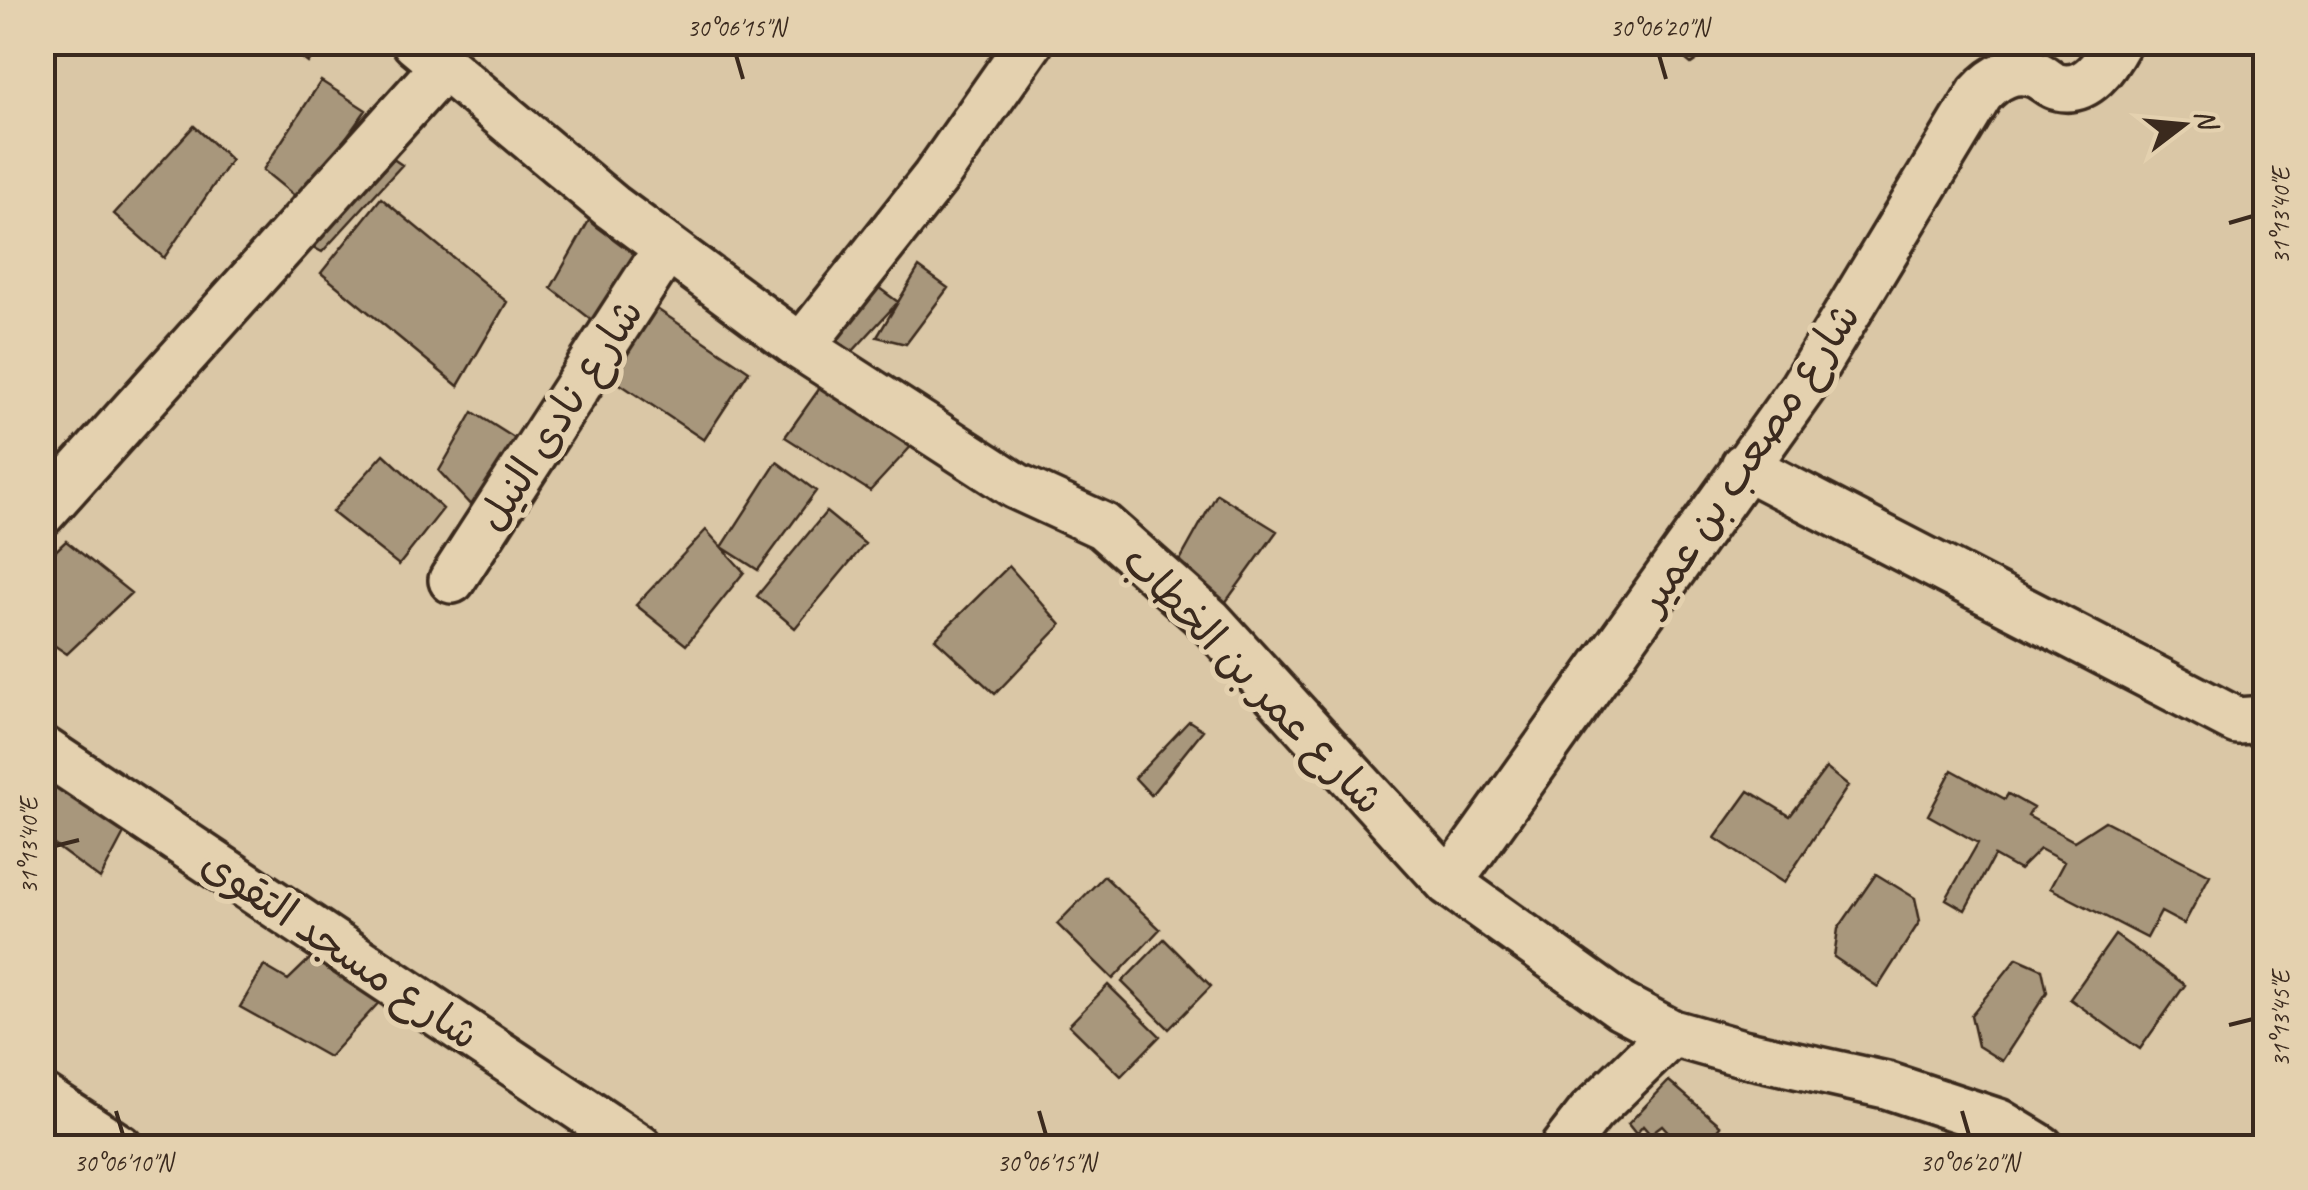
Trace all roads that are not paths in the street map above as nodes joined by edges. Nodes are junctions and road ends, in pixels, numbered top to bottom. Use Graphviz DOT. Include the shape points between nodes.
graph roads {
  1 [pos="1030,42"];
  2 [pos="2118,42"];
  3 [pos="429,55"];
  4 [pos="667,248"];
  5 [pos="801,347"];
  6 [pos="1744,466"];
  7 [pos="42,512"];
  8 [pos="452,580"];
  9 [pos="2266,719"];
  10 [pos="42,750"];
  11 [pos="1449,883"];
  12 [pos="1672,1033"];
  13 [pos="42,1097"];
  14 [pos="1585,1140"];
  15 [pos="120,1148"];
  16 [pos="640,1148"];
  17 [pos="2040,1148"];
  1 -- 5 [label="street" via="935,178"];
  2 -- 6 [label="street, شارع مصعب بن عمير" via="2098,74 2078,86 2058,87 2020,72 1990,82 1802,387"];
  3 -- 4 [label="street, شارع عمر بن الخطاب"];
  3 -- 7 [label="street"];
  4 -- 5 [label="street, شارع عمر بن الخطاب"];
  4 -- 8 [label="street, شارع نادى النيل"];
  5 -- 11 [label="street, شارع عمر بن الخطاب" via="1016,486 1104,526 1209,620"];
  6 -- 9 [label="street" via="2237,720"];
  6 -- 11 [label="street, شارع مصعب بن عمير"];
  10 -- 16 [label="street, شارع مسجد التقوى"];
  11 -- 12 [label="street, شارع عمر بن الخطاب" via="1620,1006"];
  12 -- 14 [label="street"];
  12 -- 17 [label="street, شارع عمر بن الخطاب" via="1886,1084 1998,1122"];
  13 -- 15 [label="street"];
}
